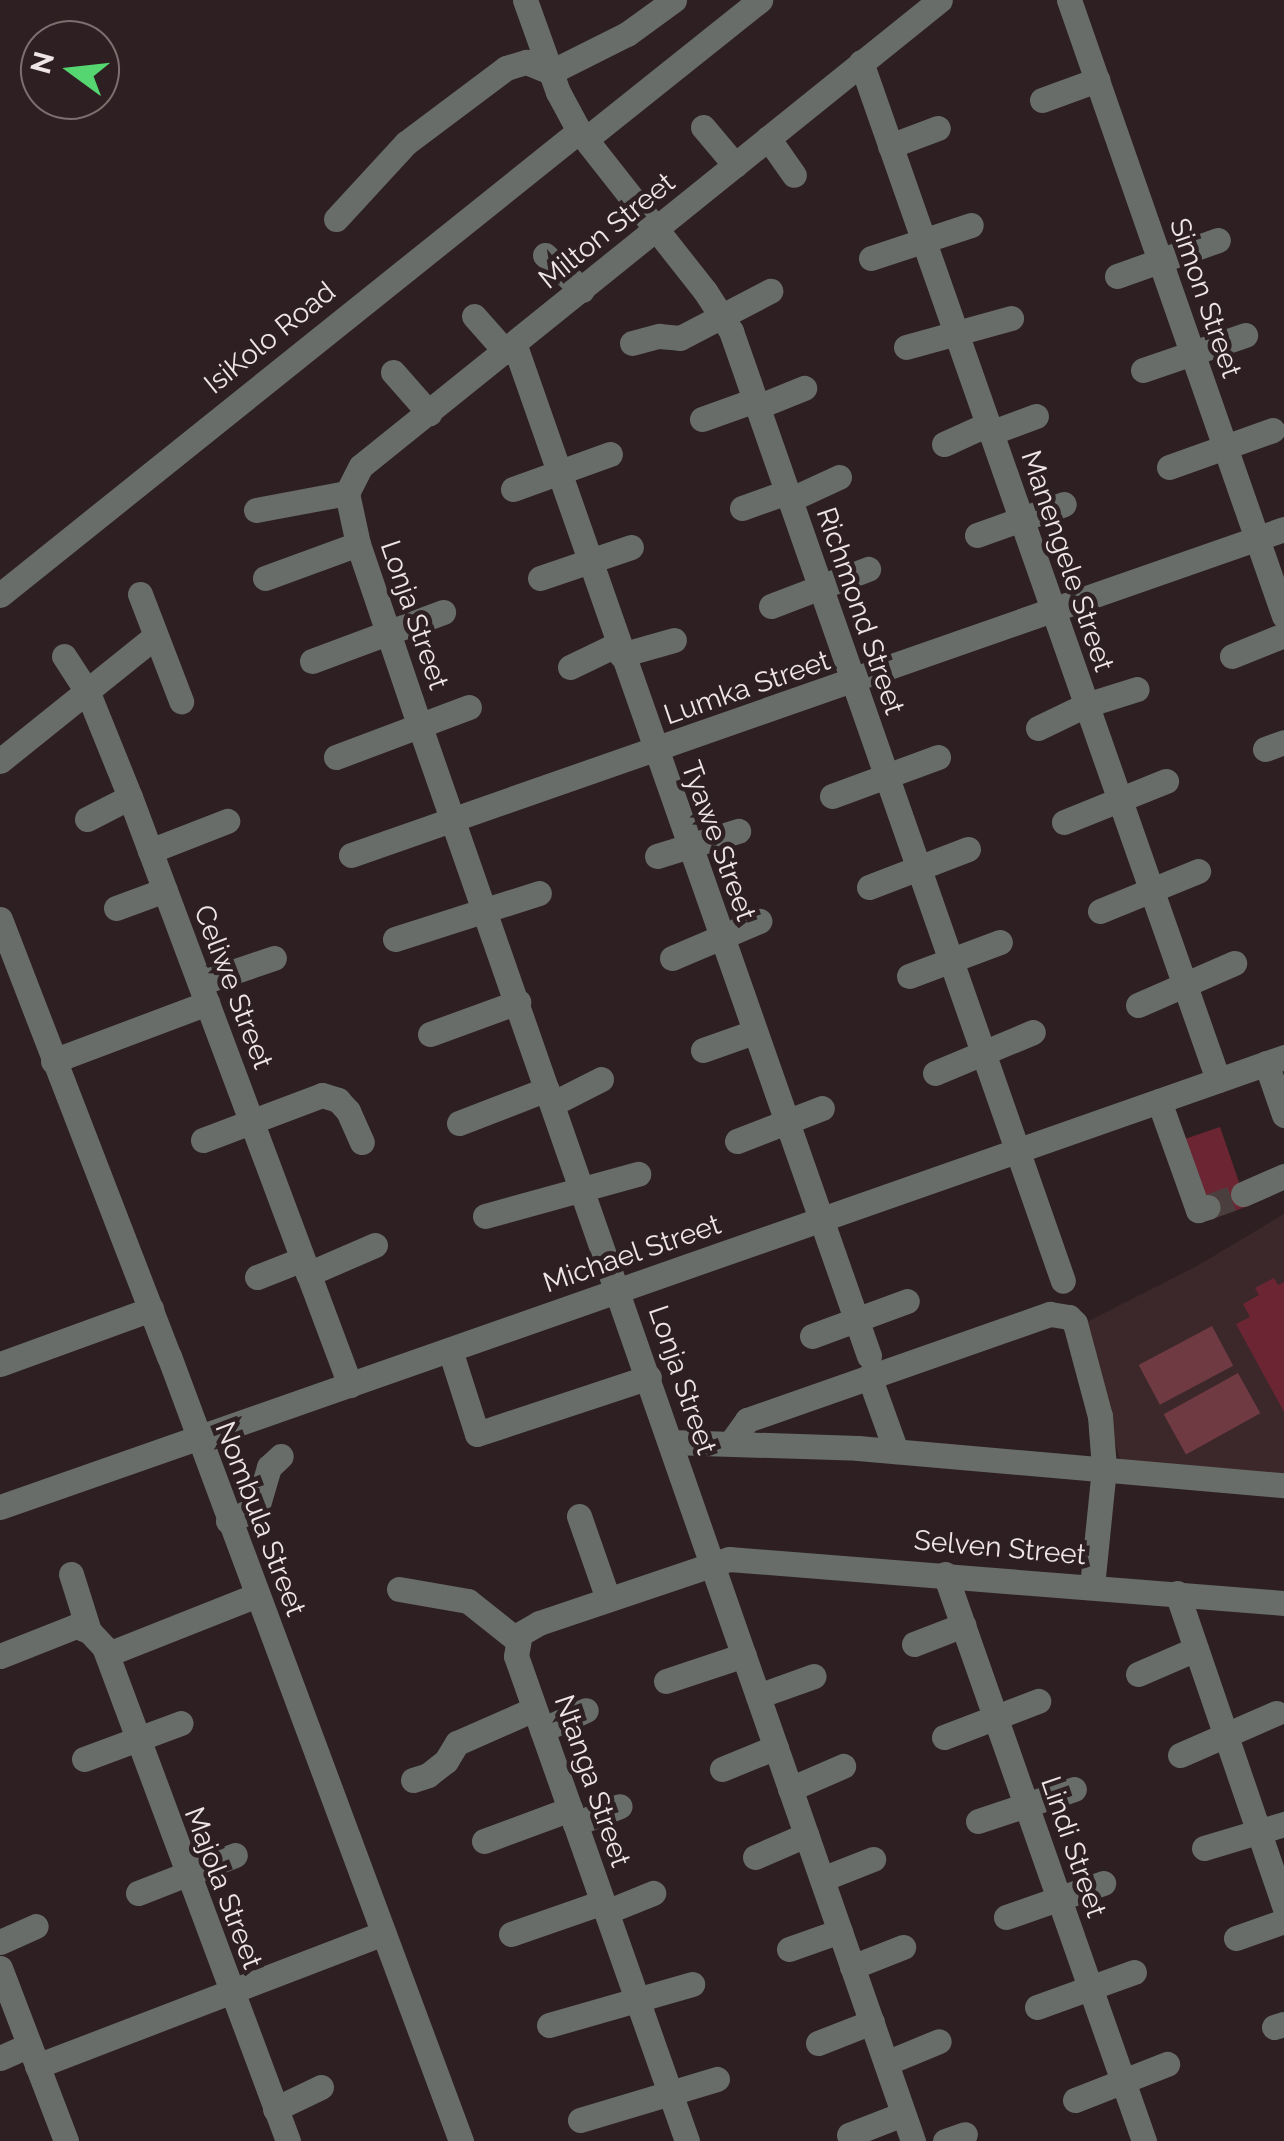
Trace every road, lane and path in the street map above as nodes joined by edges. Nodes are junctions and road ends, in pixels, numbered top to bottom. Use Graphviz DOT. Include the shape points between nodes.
graph roads {
  1 [pos="525,0"];
  2 [pos="674,0"];
  3 [pos="760,0"];
  4 [pos="940,0"];
  5 [pos="1069,0"];
  6 [pos="862,62"];
  7 [pos="551,72"];
  8 [pos="1097,80"];
  9 [pos="1042,100"];
  10 [pos="702,128"];
  11 [pos="938,128"];
  12 [pos="582,135"];
  13 [pos="768,138"];
  14 [pos="890,146"];
  15 [pos="735,165"];
  16 [pos="794,175"];
  17 [pos="336,219"];
  18 [pos="972,226"];
  19 [pos="656,230"];
  20 [pos="923,240"];
  21 [pos="1218,240"];
  22 [pos="545,255"];
  23 [pos="872,258"];
  24 [pos="1160,261"];
  25 [pos="1117,276"];
  26 [pos="582,290"];
  27 [pos="770,292"];
  28 [pos="474,316"];
  29 [pos="1010,318"];
  30 [pos="725,319"];
  31 [pos="956,332"];
  32 [pos="1244,335"];
  33 [pos="632,343"];
  34 [pos="906,346"];
  35 [pos="510,349"];
  36 [pos="1192,352"];
  37 [pos="1143,370"];
  38 [pos="393,372"];
  39 [pos="804,388"];
  40 [pos="756,403"];
  41 [pos="429,413"];
  42 [pos="1036,416"];
  43 [pos="702,419"];
  44 [pos="989,428"];
  45 [pos="1273,430"];
  46 [pos="944,444"];
  47 [pos="1224,446"];
  48 [pos="610,454"];
  49 [pos="1169,467"];
  50 [pos="559,473"];
  51 [pos="839,477"];
  52 [pos="514,489"];
  53 [pos="346,494"];
  54 [pos="788,496"];
  55 [pos="1064,504"];
  56 [pos="742,508"];
  57 [pos="256,510"];
  58 [pos="1020,519"];
  59 [pos="1284,528"];
  60 [pos="355,535"];
  61 [pos="977,535"];
  62 [pos="1256,538"];
  63 [pos="631,547"];
  64 [pos="589,562"];
  65 [pos="868,569"];
  66 [pos="265,578"];
  67 [pos="540,578"];
  68 [pos="820,588"];
  69 [pos="140,594"];
  70 [pos="0,595"];
  71 [pos="771,606"];
  72 [pos="1052,610"];
  73 [pos="443,612"];
  74 [pos="1284,616"];
  75 [pos="388,634"];
  76 [pos="1284,635"];
  77 [pos="154,638"];
  78 [pos="674,640"];
  79 [pos="620,650"];
  80 [pos="64,656"];
  81 [pos="1232,656"];
  82 [pos="312,662"];
  83 [pos="570,668"];
  84 [pos="853,683"];
  85 [pos="1137,689"];
  86 [pos="88,693"];
  87 [pos="180,701"];
  88 [pos="1086,705"];
  89 [pos="469,707"];
  90 [pos="420,727"];
  91 [pos="1038,728"];
  92 [pos="655,751"];
  93 [pos="336,757"];
  94 [pos="938,757"];
  95 [pos="0,761"];
  96 [pos="886,776"];
  97 [pos="1166,781"];
  98 [pos="832,796"];
  99 [pos="130,797"];
  100 [pos="1118,797"];
  101 [pos="87,819"];
  102 [pos="454,819"];
  103 [pos="226,821"];
  104 [pos="1064,822"];
  105 [pos="738,831"];
  106 [pos="688,846"];
  107 [pos="968,849"];
  108 [pos="150,850"];
  109 [pos="352,855"];
  110 [pos="657,856"];
  111 [pos="919,868"];
  112 [pos="1198,871"];
  113 [pos="870,887"];
  114 [pos="1150,888"];
  115 [pos="165,890"];
  116 [pos="539,893"];
  117 [pos="116,908"];
  118 [pos="486,910"];
  119 [pos="1100,911"];
  120 [pos="0,919"];
  121 [pos="759,921"];
  122 [pos="721,938"];
  123 [pos="395,939"];
  124 [pos="1000,942"];
  125 [pos="274,958"];
  126 [pos="672,958"];
  127 [pos="952,962"];
  128 [pos="1234,963"];
  129 [pos="909,976"];
  130 [pos="1185,986"];
  131 [pos="204,993"];
  132 [pos="518,1002"];
  133 [pos="1138,1005"];
  134 [pos="754,1032"];
  135 [pos="1033,1032"];
  136 [pos="430,1034"];
  137 [pos="703,1050"];
  138 [pos="985,1054"];
  139 [pos="53,1060"];
  140 [pos="1275,1060"];
  141 [pos="935,1073"];
  142 [pos="601,1079"];
  143 [pos="1218,1080"];
  144 [pos="550,1096"];
  145 [pos="1159,1101"];
  146 [pos="822,1108"];
  147 [pos="1284,1115"];
  148 [pos="251,1120"];
  149 [pos="786,1122"];
  150 [pos="459,1123"];
  151 [pos="203,1140"];
  152 [pos="736,1141"];
  153 [pos="362,1142"];
  154 [pos="1019,1150"];
  155 [pos="638,1174"];
  156 [pos="1284,1176"];
  157 [pos="584,1188"];
  158 [pos="1243,1194"];
  159 [pos="1203,1208"];
  160 [pos="485,1216"];
  161 [pos="820,1219"];
  162 [pos="374,1245"];
  163 [pos="306,1266"];
  164 [pos="257,1277"];
  165 [pos="1063,1282"];
  166 [pos="620,1290"];
  167 [pos="907,1301"];
  168 [pos="151,1309"];
  169 [pos="856,1319"];
  170 [pos="812,1336"];
  171 [pos="450,1350"];
  172 [pos="0,1364"];
  173 [pos="869,1366"];
  174 [pos="649,1376"];
  175 [pos="350,1385"];
  176 [pos="197,1438"];
  177 [pos="732,1441"];
  178 [pos="671,1442"];
  179 [pos="896,1450"];
  180 [pos="282,1456"];
  181 [pos="1104,1468"];
  182 [pos="1284,1485"];
  183 [pos="0,1508"];
  184 [pos="580,1516"];
  185 [pos="228,1521"];
  186 [pos="712,1563"];
  187 [pos="72,1574"];
  188 [pos="945,1574"];
  189 [pos="1092,1586"];
  190 [pos="399,1589"];
  191 [pos="1176,1593"];
  192 [pos="257,1595"];
  193 [pos="608,1599"];
  194 [pos="1284,1603"];
  195 [pos="963,1625"];
  196 [pos="82,1629"];
  197 [pos="517,1640"];
  198 [pos="914,1644"];
  199 [pos="1196,1650"];
  200 [pos="108,1654"];
  201 [pos="0,1656"];
  202 [pos="744,1656"];
  203 [pos="1138,1674"];
  204 [pos="814,1676"];
  205 [pos="666,1681"];
  206 [pos="758,1696"];
  207 [pos="1038,1701"];
  208 [pos="586,1710"];
  209 [pos="1276,1712"];
  210 [pos="995,1717"];
  211 [pos="538,1720"];
  212 [pos="180,1723"];
  213 [pos="1225,1734"];
  214 [pos="944,1738"];
  215 [pos="136,1740"];
  216 [pos="776,1747"];
  217 [pos="1180,1755"];
  218 [pos="84,1759"];
  219 [pos="843,1766"];
  220 [pos="722,1769"];
  221 [pos="412,1780"];
  222 [pos="790,1789"];
  223 [pos="1074,1789"];
  224 [pos="1026,1805"];
  225 [pos="620,1806"];
  226 [pos="572,1816"];
  227 [pos="978,1820"];
  228 [pos="1284,1824"];
  229 [pos="1258,1831"];
  230 [pos="806,1835"];
  231 [pos="484,1841"];
  232 [pos="1204,1848"];
  233 [pos="235,1855"];
  234 [pos="755,1857"];
  235 [pos="872,1859"];
  236 [pos="186,1873"];
  237 [pos="822,1879"];
  238 [pos="1103,1883"];
  239 [pos="138,1893"];
  240 [pos="653,1893"];
  241 [pos="1058,1898"];
  242 [pos="1284,1906"];
  243 [pos="604,1907"];
  244 [pos="1006,1917"];
  245 [pos="1284,1921"];
  246 [pos="36,1926"];
  247 [pos="840,1931"];
  248 [pos="383,1932"];
  249 [pos="511,1934"];
  250 [pos="1236,1938"];
  251 [pos="0,1942"];
  252 [pos="903,1947"];
  253 [pos="789,1949"];
  254 [pos="852,1967"];
  255 [pos="0,1968"];
  256 [pos="1134,1972"];
  257 [pos="692,1984"];
  258 [pos="1090,1987"];
  259 [pos="230,1991"];
  260 [pos="636,1997"];
  261 [pos="1037,2007"];
  262 [pos="872,2022"];
  263 [pos="549,2025"];
  264 [pos="939,2041"];
  265 [pos="818,2043"];
  266 [pos="33,2056"];
  267 [pos="0,2058"];
  268 [pos="886,2063"];
  269 [pos="1167,2064"];
  270 [pos="717,2078"];
  271 [pos="1123,2081"];
  272 [pos="321,2088"];
  273 [pos="670,2091"];
  274 [pos="1075,2100"];
  275 [pos="275,2108"];
  276 [pos="903,2114"];
  277 [pos="580,2120"];
  278 [pos="849,2135"];
  279 [pos="66,2141"];
  280 [pos="288,2141"];
  281 [pos="461,2141"];
  282 [pos="687,2141"];
  283 [pos="913,2141"];
  284 [pos="1144,2141"];
  1 -- 7 [label="street, Richmond Street"];
  2 -- 7 [label="street" via="627,34"];
  3 -- 12 [label="street, IsiKolo Road"];
  4 -- 6 [label="street, Milton Street"];
  5 -- 8 [label="street, Simon Street"];
  6 -- 13 [label="street, Milton Street"];
  6 -- 14 [label="street, Manengele Street"];
  7 -- 12 [label="street, Richmond Street"];
  7 -- 17 [label="street" via="526,62 506,68 406,142"];
  8 -- 9 [label="street"];
  8 -- 24 [label="street, Simon Street"];
  10 -- 15 [label="street"];
  11 -- 14 [label="street"];
  12 -- 19 [label="street, Richmond Street"];
  12 -- 70 [label="street, IsiKolo Road"];
  13 -- 15 [label="street, Milton Street"];
  13 -- 16 [label="street"];
  14 -- 20 [label="street, Manengele Street"];
  15 -- 19 [label="street, Milton Street"];
  18 -- 20 [label="street"];
  19 -- 26 [label="street, Milton Street"];
  19 -- 30 [label="street, Richmond Street"];
  20 -- 23 [label="street"];
  20 -- 31 [label="street, Manengele Street"];
  21 -- 24 [label="street"];
  22 -- 26 [label="street"];
  24 -- 25 [label="street"];
  24 -- 36 [label="street, Simon Street"];
  26 -- 35 [label="street, Milton Street"];
  27 -- 30 [label="street"];
  28 -- 35 [label="street"];
  29 -- 31 [label="street"];
  30 -- 33 [label="street" via="674,340 659,336"];
  30 -- 40 [label="street, Richmond Street"];
  31 -- 34 [label="street"];
  31 -- 44 [label="street, Manengele Street"];
  32 -- 36 [label="street"];
  35 -- 41 [label="street, Milton Street"];
  35 -- 50 [label="street, Tyawe Street"];
  36 -- 37 [label="street"];
  36 -- 47 [label="street, Simon Street"];
  38 -- 41 [label="street"];
  39 -- 40 [label="street"];
  40 -- 43 [label="street"];
  40 -- 54 [label="street, Richmond Street"];
  41 -- 53 [label="street, Milton Street" via="361,466"];
  42 -- 44 [label="street"];
  44 -- 46 [label="street"];
  44 -- 58 [label="street, Manengele Street"];
  45 -- 47 [label="street"];
  47 -- 49 [label="street"];
  47 -- 62 [label="street, Simon Street"];
  48 -- 50 [label="street"];
  50 -- 52 [label="street"];
  50 -- 64 [label="street, Tyawe Street"];
  51 -- 54 [label="street"];
  53 -- 57 [label="street"];
  53 -- 60 [label="street"];
  54 -- 56 [label="street"];
  54 -- 68 [label="street, Richmond Street"];
  55 -- 58 [label="street"];
  58 -- 61 [label="street"];
  58 -- 72 [label="street, Manengele Street"];
  59 -- 62 [label="street, Lumka Street"];
  60 -- 66 [label="street"];
  60 -- 75 [label="street, Lonja Street"];
  62 -- 72 [label="street, Lumka Street"];
  62 -- 74 [label="street, Simon Street"];
  63 -- 64 [label="street"];
  64 -- 67 [label="street"];
  64 -- 79 [label="street, Tyawe Street"];
  65 -- 68 [label="street"];
  68 -- 71 [label="street"];
  68 -- 84 [label="street, Richmond Street"];
  69 -- 77 [label="street"];
  72 -- 84 [label="street, Lumka Street"];
  72 -- 88 [label="street, Manengele Street"];
  73 -- 75 [label="street"];
  75 -- 82 [label="street"];
  75 -- 90 [label="street, Lonja Street"];
  76 -- 81 [label="street"];
  77 -- 86 [label="street"];
  77 -- 87 [label="street"];
  78 -- 79 [label="street"];
  79 -- 83 [label="street"];
  79 -- 92 [label="street, Tyawe Street"];
  80 -- 86 [label="street, Celiwe Street"];
  84 -- 92 [label="street, Lumka Street"];
  84 -- 96 [label="street, Richmond Street"];
  85 -- 88 [label="street"];
  86 -- 95 [label="street"];
  86 -- 99 [label="street, Celiwe Street"];
  88 -- 91 [label="street"];
  88 -- 100 [label="street, Manengele Street"];
  89 -- 90 [label="street"];
  90 -- 93 [label="street"];
  90 -- 102 [label="street, Lonja Street"];
  92 -- 102 [label="street, Lumka Street"];
  92 -- 106 [label="street, Tyawe Street"];
  94 -- 96 [label="street"];
  96 -- 98 [label="street"];
  96 -- 111 [label="street, Richmond Street"];
  97 -- 100 [label="street"];
  99 -- 101 [label="street"];
  99 -- 108 [label="street, Celiwe Street"];
  100 -- 104 [label="street"];
  100 -- 114 [label="street, Manengele Street"];
  102 -- 109 [label="street, Lumka Street"];
  102 -- 118 [label="street, Lonja Street"];
  103 -- 108 [label="street"];
  105 -- 106 [label="street"];
  106 -- 110 [label="street"];
  106 -- 122 [label="street, Tyawe Street"];
  107 -- 111 [label="street"];
  108 -- 115 [label="street, Celiwe Street"];
  111 -- 113 [label="street"];
  111 -- 127 [label="street, Richmond Street"];
  112 -- 114 [label="street"];
  114 -- 119 [label="street"];
  114 -- 130 [label="street, Manengele Street"];
  115 -- 117 [label="street"];
  115 -- 131 [label="street, Celiwe Street"];
  116 -- 118 [label="street"];
  118 -- 123 [label="street"];
  118 -- 132 [label="street, Lonja Street"];
  120 -- 139 [label="street, Nombula Street"];
  121 -- 122 [label="street"];
  122 -- 126 [label="street"];
  122 -- 134 [label="street, Tyawe Street"];
  124 -- 127 [label="street"];
  125 -- 131 [label="street"];
  127 -- 129 [label="street"];
  127 -- 138 [label="street, Richmond Street"];
  128 -- 130 [label="street"];
  130 -- 133 [label="street"];
  130 -- 143 [label="street, Manengele Street"];
  131 -- 139 [label="street"];
  131 -- 148 [label="street, Celiwe Street"];
  132 -- 136 [label="street"];
  132 -- 144 [label="street, Lonja Street"];
  134 -- 137 [label="street"];
  134 -- 149 [label="street, Tyawe Street"];
  135 -- 138 [label="street"];
  138 -- 141 [label="street"];
  138 -- 154 [label="street, Richmond Street"];
  139 -- 168 [label="street, Nombula Street"];
  140 -- 143 [label="street, Michael Street"];
  140 -- 147 [label="street"];
  142 -- 144 [label="street"];
  143 -- 145 [label="street, Michael Street"];
  144 -- 150 [label="street"];
  144 -- 157 [label="street, Lonja Street"];
  145 -- 154 [label="street, Michael Street"];
  145 -- 159 [label="street"];
  146 -- 149 [label="street"];
  148 -- 151 [label="street"];
  148 -- 153 [label="street" via="315,1095 330,1096 348,1112"];
  148 -- 163 [label="street, Celiwe Street"];
  149 -- 152 [label="street"];
  149 -- 161 [label="street, Tyawe Street"];
  154 -- 161 [label="street, Michael Street"];
  154 -- 165 [label="street, Richmond Street"];
  155 -- 157 [label="street"];
  156 -- 158 [label="street"];
  157 -- 160 [label="street"];
  157 -- 166 [label="street, Lonja Street"];
  161 -- 166 [label="street, Michael Street"];
  161 -- 169 [label="street, Tyawe Street"];
  162 -- 163 [label="street"];
  163 -- 164 [label="street"];
  163 -- 175 [label="street, Celiwe Street"];
  166 -- 171 [label="street, Michael Street"];
  166 -- 174 [label="street, Lonja Street"];
  167 -- 169 [label="street"];
  168 -- 172 [label="street"];
  168 -- 176 [label="street, Nombula Street"];
  169 -- 170 [label="street"];
  169 -- 173 [label="street, Tyawe Street"];
  171 -- 174 [label="street" via="476,1434"];
  171 -- 175 [label="street, Michael Street"];
  173 -- 177 [label="street" via="746,1420"];
  173 -- 179 [label="street, Tyawe Street"];
  173 -- 181 [label="street" via="1050,1314 1069,1317 1100,1416"];
  174 -- 178 [label="street, Lonja Street"];
  175 -- 176 [label="street, Michael Street"];
  176 -- 183 [label="street, Michael Street"];
  176 -- 185 [label="street, Nombula Street"];
  177 -- 178 [label="street"];
  177 -- 179 [label="street"];
  178 -- 186 [label="street, Lonja Street"];
  179 -- 181 [label="street"];
  180 -- 185 [label="street" via="269,1467 257,1508"];
  181 -- 182 [label="street"];
  181 -- 189 [label="street"];
  184 -- 193 [label="street"];
  185 -- 192 [label="street, Nombula Street"];
  186 -- 188 [label="street, Selven Street" via="749,1559"];
  186 -- 193 [label="street"];
  186 -- 202 [label="street, Lonja Street"];
  187 -- 196 [label="street"];
  188 -- 189 [label="street, Selven Street"];
  188 -- 195 [label="street, Lindi Street"];
  189 -- 191 [label="street, Selven Street"];
  190 -- 197 [label="street" via="468,1601"];
  191 -- 194 [label="street, Selven Street"];
  191 -- 199 [label="street"];
  192 -- 200 [label="street"];
  192 -- 248 [label="street, Nombula Street"];
  193 -- 197 [label="street" via="529,1627"];
  195 -- 198 [label="street"];
  195 -- 210 [label="street, Lindi Street"];
  196 -- 200 [label="street, Majola Street"];
  196 -- 201 [label="street"];
  197 -- 211 [label="street, Ntanga Street" via="516,1656"];
  199 -- 203 [label="street"];
  199 -- 213 [label="street"];
  200 -- 215 [label="street, Majola Street"];
  202 -- 205 [label="street"];
  202 -- 206 [label="street, Lonja Street"];
  204 -- 206 [label="street"];
  206 -- 216 [label="street, Lonja Street"];
  207 -- 210 [label="street"];
  208 -- 211 [label="street"];
  209 -- 213 [label="street"];
  210 -- 214 [label="street"];
  210 -- 224 [label="street, Lindi Street"];
  211 -- 221 [label="street" via="457,1743 428,1776"];
  211 -- 226 [label="street, Ntanga Street"];
  212 -- 215 [label="street"];
  213 -- 217 [label="street"];
  213 -- 229 [label="street"];
  215 -- 218 [label="street"];
  215 -- 236 [label="street, Majola Street"];
  216 -- 220 [label="street"];
  216 -- 222 [label="street, Lonja Street"];
  219 -- 222 [label="street"];
  222 -- 230 [label="street, Lonja Street"];
  223 -- 224 [label="street"];
  224 -- 227 [label="street"];
  224 -- 241 [label="street, Lindi Street"];
  225 -- 226 [label="street"];
  226 -- 231 [label="street"];
  226 -- 243 [label="street, Ntanga Street"];
  228 -- 229 [label="street"];
  229 -- 232 [label="street"];
  229 -- 242 [label="street"];
  230 -- 234 [label="street"];
  230 -- 237 [label="street, Lonja Street"];
  233 -- 236 [label="street"];
  235 -- 237 [label="street"];
  236 -- 239 [label="street"];
  236 -- 259 [label="street, Majola Street"];
  237 -- 247 [label="street, Lonja Street"];
  238 -- 241 [label="street"];
  240 -- 243 [label="street"];
  241 -- 244 [label="street"];
  241 -- 258 [label="street, Lindi Street"];
  243 -- 249 [label="street"];
  243 -- 260 [label="street, Ntanga Street"];
  245 -- 250 [label="street"];
  246 -- 251 [label="street"];
  247 -- 253 [label="street"];
  247 -- 254 [label="street, Lonja Street"];
  248 -- 259 [label="street"];
  248 -- 281 [label="street, Nombula Street"];
  252 -- 254 [label="street"];
  254 -- 262 [label="street, Lonja Street"];
  255 -- 266 [label="street"];
  256 -- 258 [label="street"];
  257 -- 260 [label="street"];
  258 -- 261 [label="street"];
  258 -- 271 [label="street, Lindi Street"];
  259 -- 266 [label="street"];
  259 -- 275 [label="street, Majola Street"];
  260 -- 263 [label="street"];
  260 -- 273 [label="street, Ntanga Street"];
  262 -- 265 [label="street"];
  262 -- 268 [label="street, Lonja Street"];
  264 -- 268 [label="street"];
  266 -- 267 [label="street"];
  266 -- 279 [label="street"];
  268 -- 276 [label="street, Lonja Street"];
  269 -- 271 [label="street"];
  270 -- 273 [label="street"];
  271 -- 274 [label="street"];
  271 -- 284 [label="street, Lindi Street"];
  272 -- 275 [label="street"];
  273 -- 277 [label="street"];
  273 -- 282 [label="street, Ntanga Street"];
  275 -- 280 [label="street, Majola Street"];
  276 -- 278 [label="street"];
  276 -- 283 [label="street, Lonja Street"];
}
